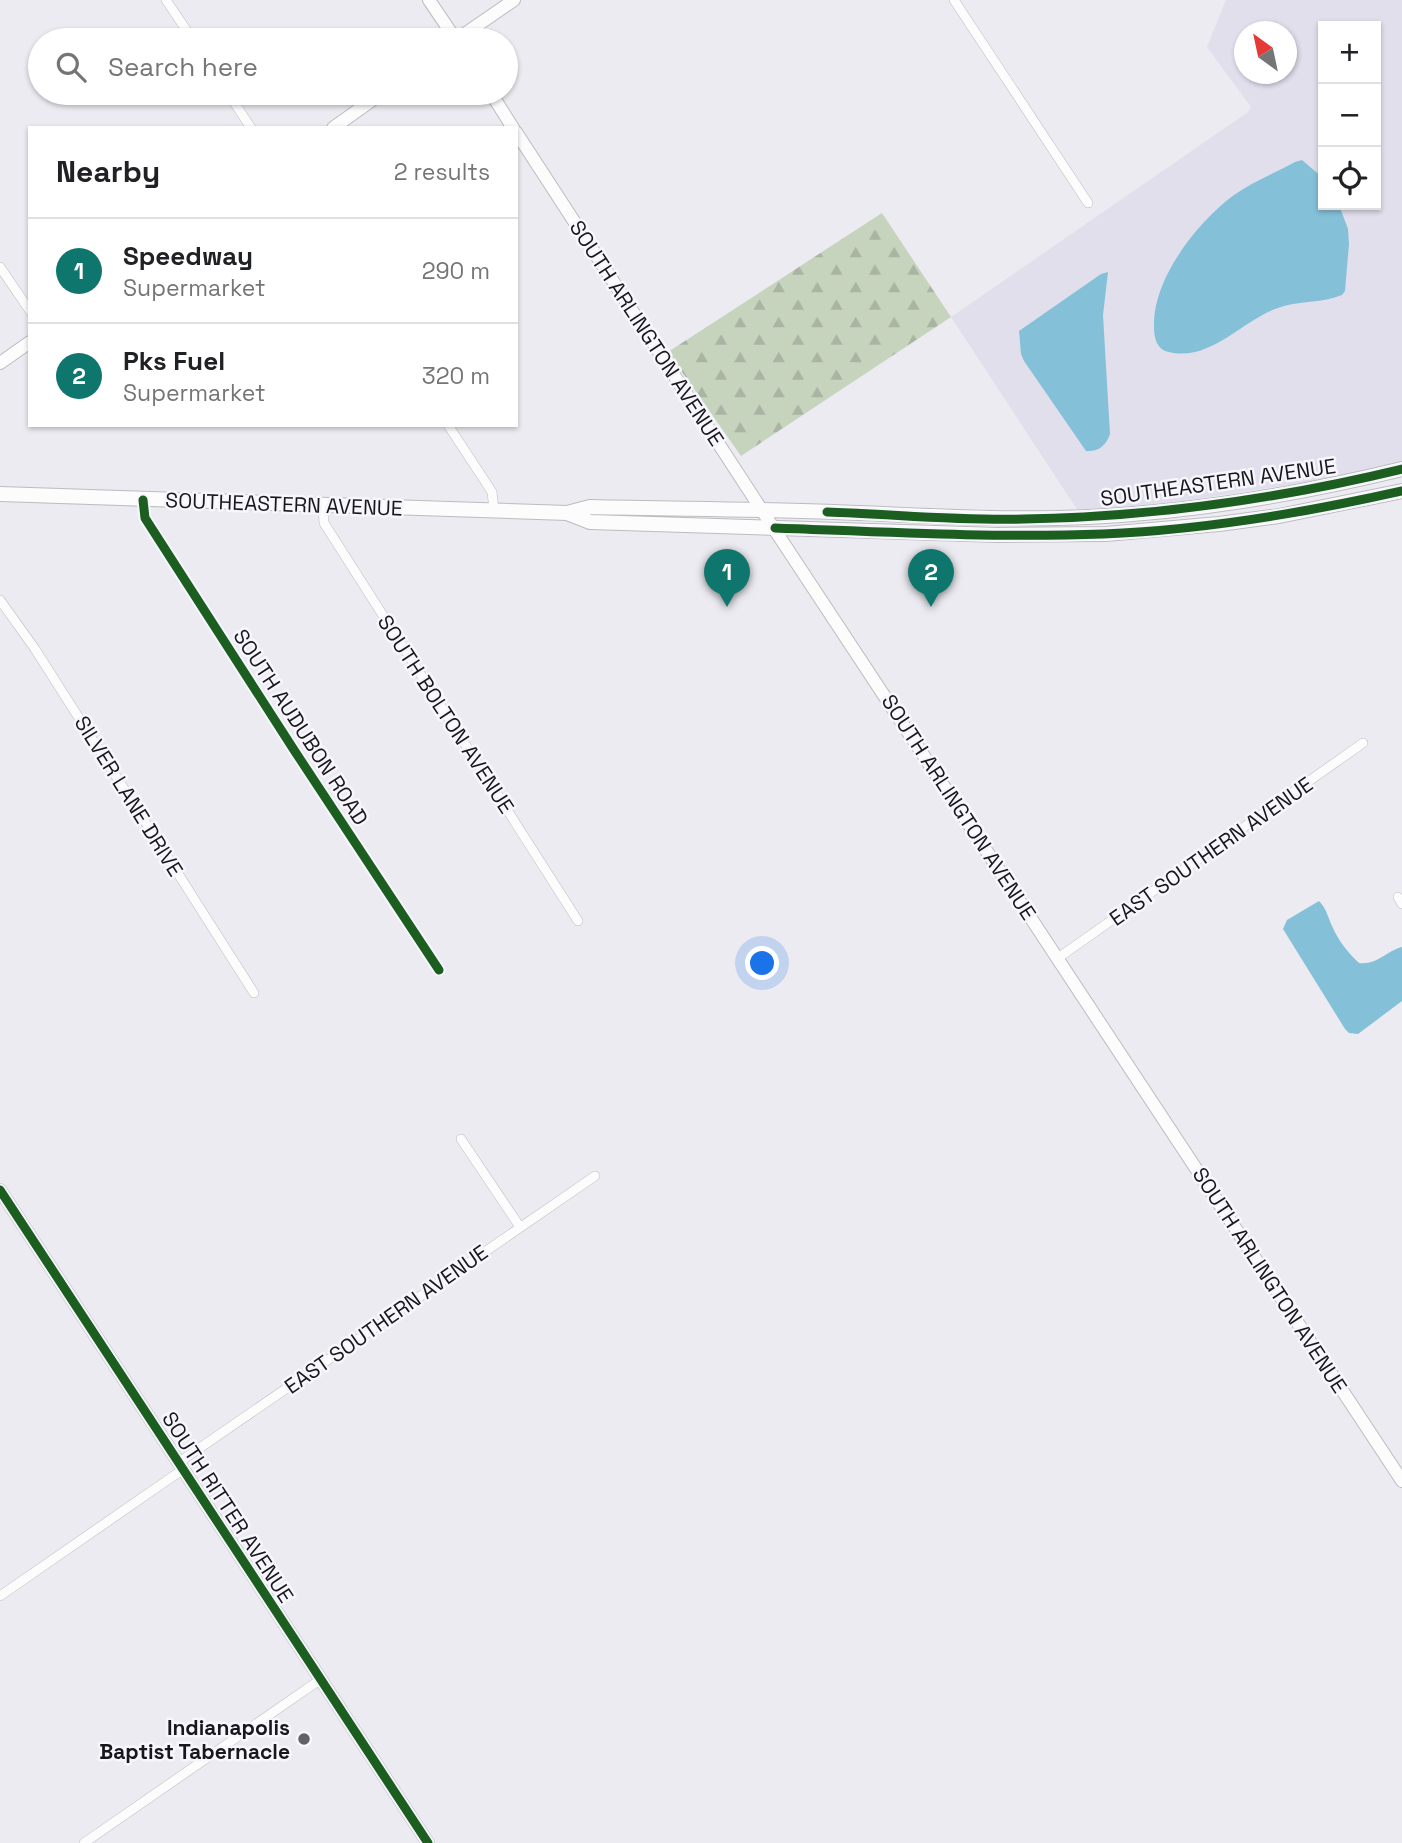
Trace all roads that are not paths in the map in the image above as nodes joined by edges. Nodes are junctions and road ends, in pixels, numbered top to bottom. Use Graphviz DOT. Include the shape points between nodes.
graph roads {
  1 [pos="166,0"];
  2 [pos="429,0"];
  3 [pos="514,0"];
  4 [pos="954,0"];
  5 [pos="185,28"];
  6 [pos="448,28"];
  7 [pos="473,28"];
  8 [pos="236,105"];
  9 [pos="365,105"];
  10 [pos="499,105"];
  11 [pos="250,126"];
  12 [pos="336,126"];
  13 [pos="512,126"];
  14 [pos="518,135"];
  15 [pos="1088,203"];
  16 [pos="0,267"];
  17 [pos="28,308"];
  18 [pos="28,343"];
  19 [pos="0,363"];
  20 [pos="449,427"];
  21 [pos="1402,469"];
  22 [pos="1402,491"];
  23 [pos="0,494"];
  24 [pos="143,500"];
  25 [pos="323,505"];
  26 [pos="494,510"];
  27 [pos="763,512"];
  28 [pos="567,513"];
  29 [pos="775,528"];
  30 [pos="0,600"];
  31 [pos="1363,743"];
  32 [pos="578,921"];
  33 [pos="1058,958"];
  34 [pos="439,970"];
  35 [pos="254,993"];
  36 [pos="461,1139"];
  37 [pos="595,1176"];
  38 [pos="0,1190"];
  39 [pos="520,1227"];
  40 [pos="180,1466"];
  41 [pos="1402,1481"];
  42 [pos="0,1596"];
  43 [pos="321,1679"];
  44 [pos="84,1843"];
  45 [pos="428,1843"];
  1 -- 5 [label="street"];
  2 -- 6 [label="main road"];
  3 -- 7 [label="main road"];
  4 -- 15 [label="street"];
  8 -- 11 [label="street"];
  9 -- 12 [label="main road"];
  10 -- 13 [label="main road"];
  14 -- 27 [label="main road, SOUTH ARLINGTON AVENUE"];
  16 -- 17 [label="street"];
  18 -- 19 [label="main road"];
  20 -- 26 [label="street" via="492,492"];
  21 -- 27 [label="main road, SOUTHEASTERN AVENUE" via="1284,494 1088,517 1021,520"];
  22 -- 29 [label="main road, SOUTHEASTERN AVENUE" via="1279,516 1106,534"];
  23 -- 24 [label="main road, SOUTHEASTERN AVENUE"];
  24 -- 25 [label="main road, SOUTHEASTERN AVENUE"];
  24 -- 34 [label="street, SOUTH AUDUBON ROAD" via="145,518"];
  25 -- 26 [label="main road, SOUTHEASTERN AVENUE"];
  25 -- 32 [label="street, SOUTH BOLTON AVENUE" via="324,523"];
  26 -- 28 [label="main road, SOUTHEASTERN AVENUE"];
  27 -- 28 [label="main road, SOUTHEASTERN AVENUE" via="590,507"];
  27 -- 29 [label="main road, SOUTH ARLINGTON AVENUE"];
  28 -- 29 [label="main road, SOUTHEASTERN AVENUE" via="590,522"];
  29 -- 33 [label="main road, SOUTH ARLINGTON AVENUE"];
  30 -- 35 [label="street, SILVER LANE DRIVE"];
  31 -- 33 [label="street, EAST SOUTHERN AVENUE"];
  33 -- 41 [label="main road, SOUTH ARLINGTON AVENUE"];
  36 -- 39 [label="street"];
  37 -- 39 [label="street, EAST SOUTHERN AVENUE"];
  38 -- 40 [label="main road, SOUTH RITTER AVENUE"];
  39 -- 40 [label="street, EAST SOUTHERN AVENUE"];
  40 -- 42 [label="street, EAST SOUTHERN AVENUE"];
  40 -- 43 [label="main road, SOUTH RITTER AVENUE"];
  43 -- 44 [label="street"];
  43 -- 45 [label="main road, SOUTH RITTER AVENUE"];
}
